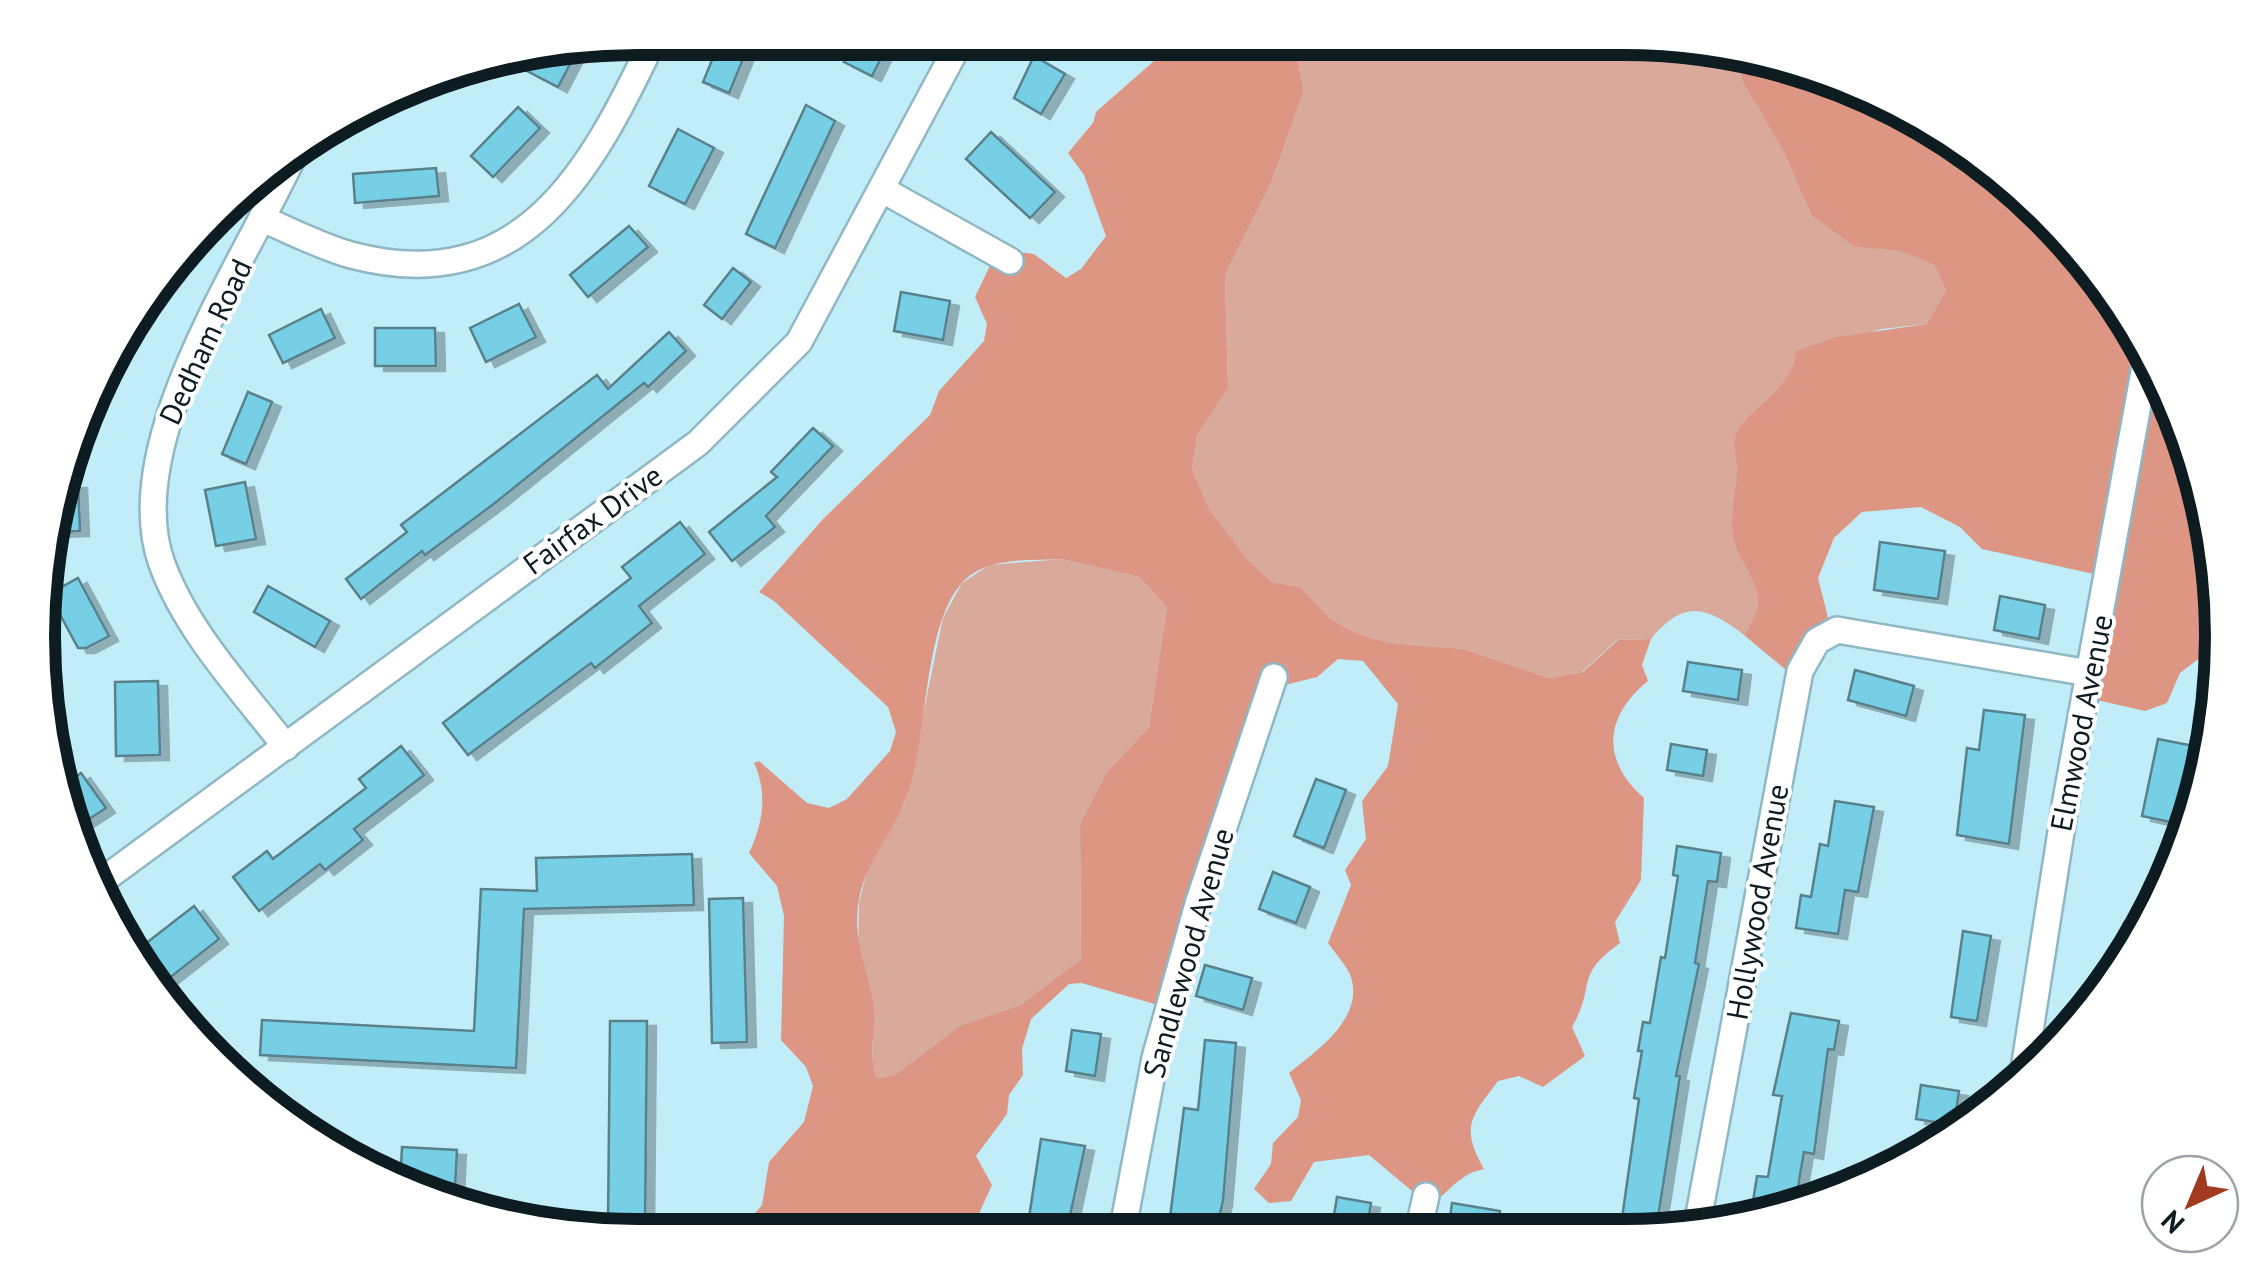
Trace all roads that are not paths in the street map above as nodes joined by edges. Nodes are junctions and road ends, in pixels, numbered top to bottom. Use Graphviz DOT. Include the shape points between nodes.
graph roads {
  1 [pos="645,55"];
  2 [pos="953,55"];
  3 [pos="287,172"];
  4 [pos="882,190"];
  5 [pos="265,220"];
  6 [pos="1010,262"];
  7 [pos="2143,376"];
  8 [pos="2090,673"];
  9 [pos="1274,677"];
  10 [pos="286,746"];
  11 [pos="107,877"];
  12 [pos="2026,1057"];
  13 [pos="1426,1196"];
  14 [pos="1699,1214"];
  15 [pos="1125,1219"];
  16 [pos="1421,1219"];
  1 -- 5 [label="street" via="567,191 512,238 441,264 400,262 350,255"];
  2 -- 4 [label="street, Fairfax Drive"];
  3 -- 5 [label="street, Dedham Road"];
  4 -- 6 [label="street"];
  4 -- 10 [label="street, Fairfax Drive" via="799,342 698,443"];
  5 -- 10 [label="street, Dedham Road" via="178,389 150,493 153,532 180,599"];
  7 -- 8 [label="street, Elmwood Avenue"];
  8 -- 12 [label="street, Elmwood Avenue"];
  8 -- 14 [label="street, Hollywood Avenue" via="1837,630 1816,641 1800,671"];
  9 -- 15 [label="street, Sandlewood Avenue" via="1166,1020"];
  10 -- 11 [label="street, Fairfax Drive"];
  13 -- 16 [label="street"];
}
